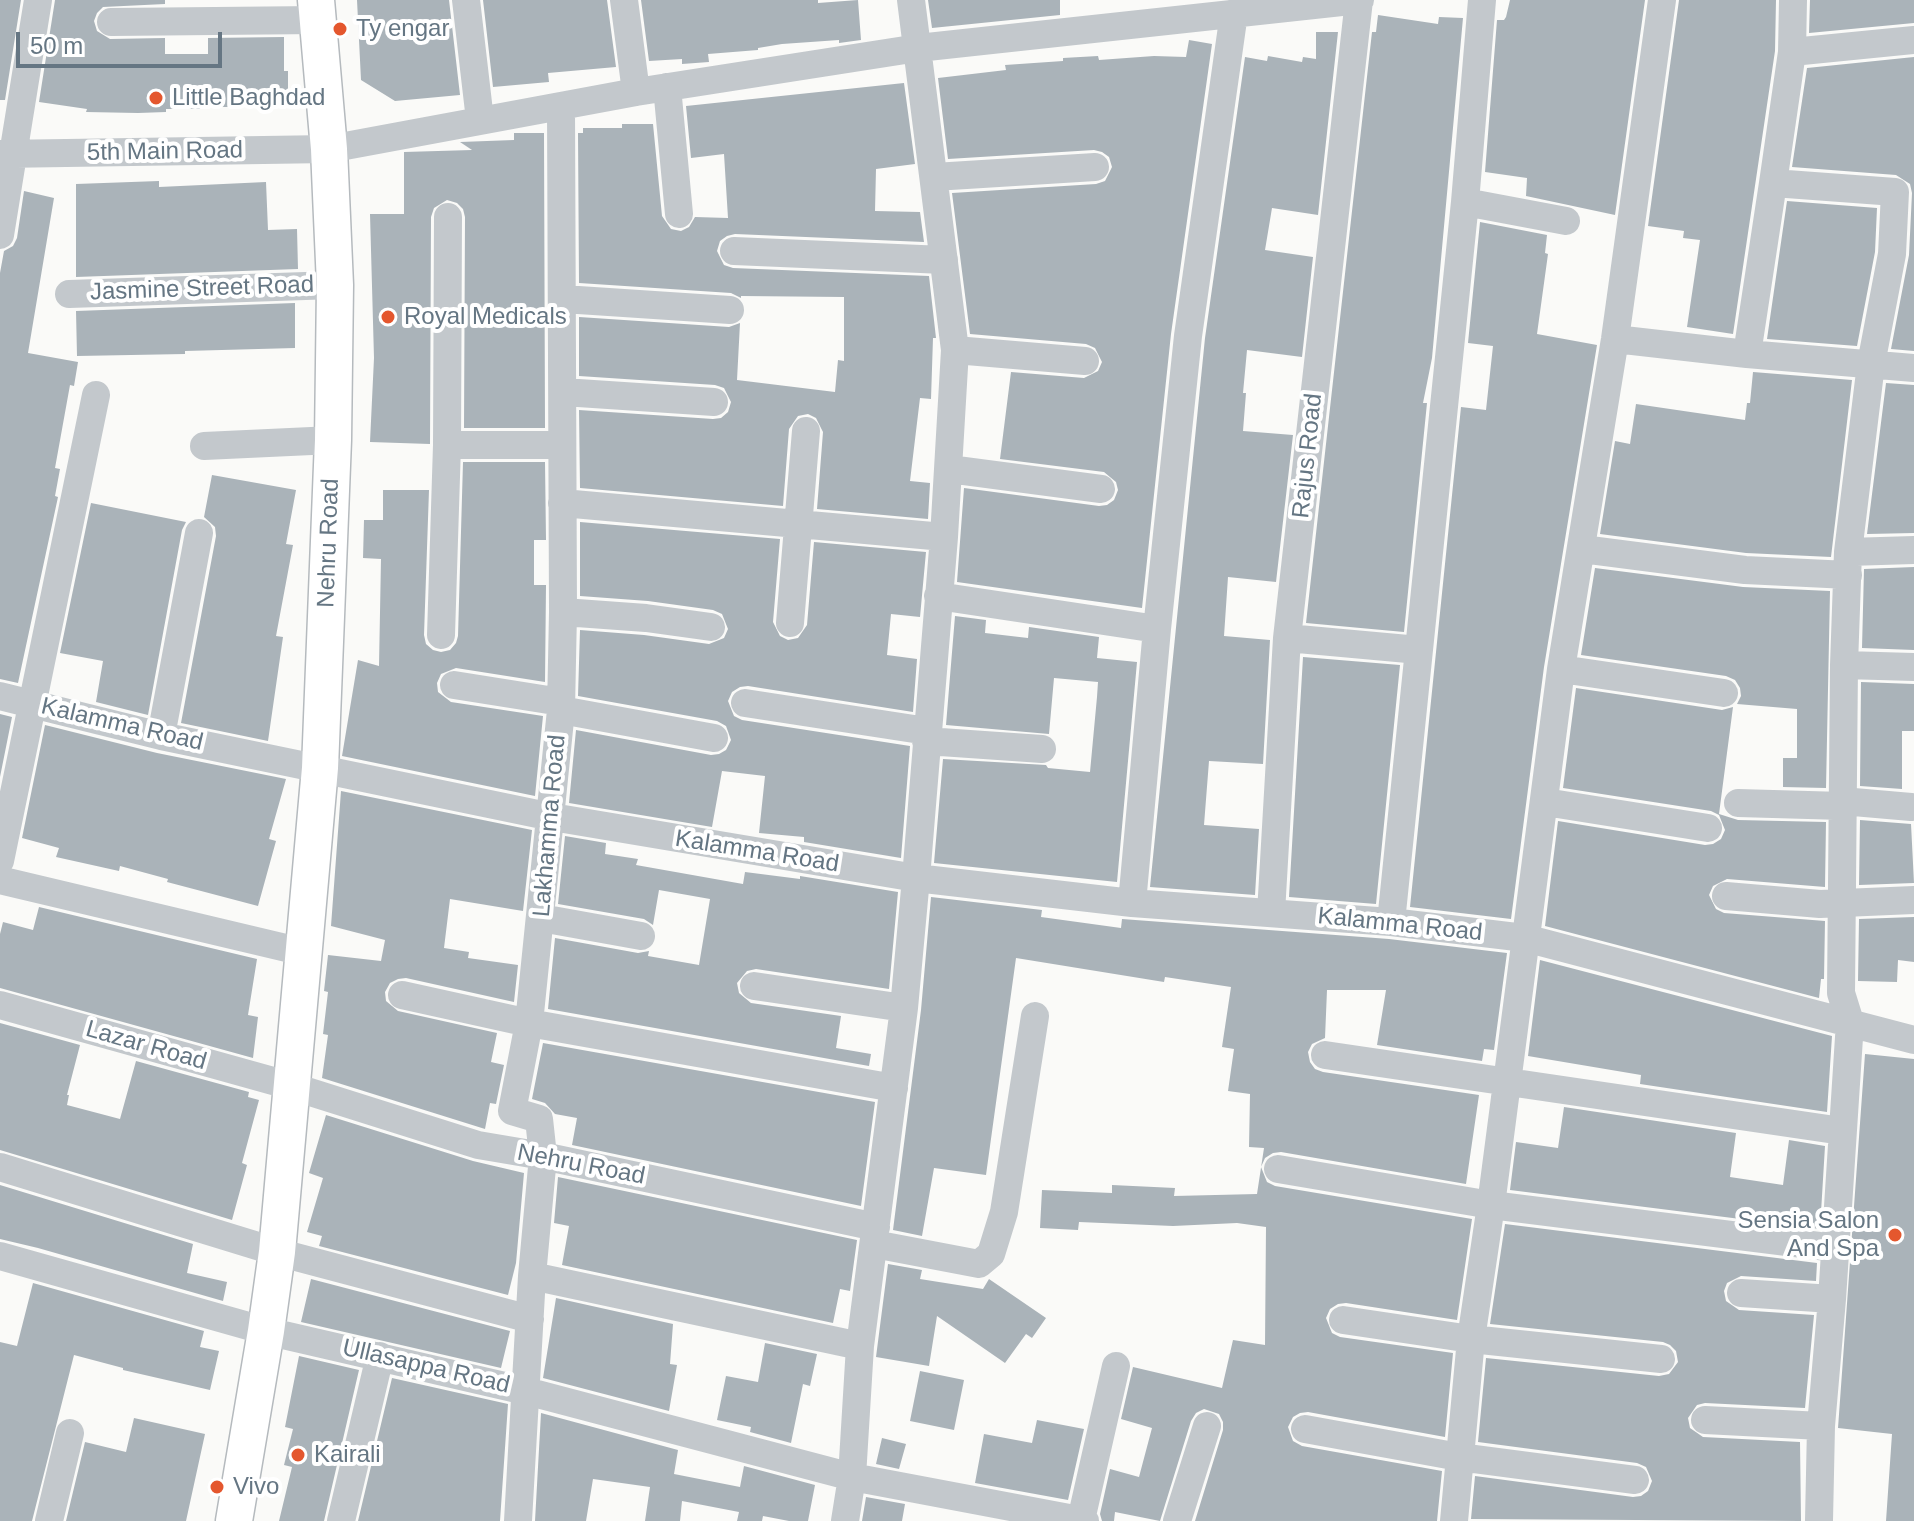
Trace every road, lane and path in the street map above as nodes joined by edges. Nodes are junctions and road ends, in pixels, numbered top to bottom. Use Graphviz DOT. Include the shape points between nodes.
graph roads {
  1 [pos="38,0"];
  2 [pos="466,0"];
  3 [pos="624,0"];
  4 [pos="911,0"];
  5 [pos="1360,0"];
  6 [pos="1482,0"];
  7 [pos="1662,0"];
  8 [pos="1793,0"];
  9 [pos="317,10"];
  10 [pos="1234,13"];
  11 [pos="111,22"];
  12 [pos="1914,40"];
  13 [pos="918,48"];
  14 [pos="1792,52"];
  15 [pos="667,87"];
  16 [pos="636,92"];
  17 [pos="561,108"];
  18 [pos="480,120"];
  19 [pos="329,149"];
  20 [pos="8,154"];
  21 [pos="1095,167"];
  22 [pos="934,177"];
  23 [pos="1773,183"];
  24 [pos="1904,193"];
  25 [pos="1465,202"];
  26 [pos="679,214"];
  27 [pos="448,217"];
  28 [pos="1566,221"];
  29 [pos="0,235"];
  30 [pos="734,251"];
  31 [pos="944,260"];
  32 [pos="335,285"];
  33 [pos="69,294"];
  34 [pos="563,299"];
  35 [pos="730,310"];
  36 [pos="1615,339"];
  37 [pos="955,350"];
  38 [pos="1747,354"];
  39 [pos="1085,361"];
  40 [pos="1871,364"];
  41 [pos="1914,368"];
  42 [pos="563,392"];
  43 [pos="96,395"];
  44 [pos="714,402"];
  45 [pos="806,431"];
  46 [pos="333,440"];
  47 [pos="447,445"];
  48 [pos="562,445"];
  49 [pos="204,446"];
  50 [pos="949,469"];
  51 [pos="1101,489"];
  52 [pos="562,503"];
  53 [pos="796,526"];
  54 [pos="199,533"];
  55 [pos="944,537"];
  56 [pos="1582,549"];
  57 [pos="1914,550"];
  58 [pos="1848,563"];
  59 [pos="938,596"];
  60 [pos="563,612"];
  61 [pos="790,623"];
  62 [pos="711,627"];
  63 [pos="1157,629"];
  64 [pos="441,635"];
  65 [pos="1287,638"];
  66 [pos="1419,650"];
  67 [pos="1844,665"];
  68 [pos="1914,667"];
  69 [pos="1561,669"];
  70 [pos="454,685"];
  71 [pos="1724,693"];
  72 [pos="0,696"];
  73 [pos="31,703"];
  74 [pos="745,703"];
  75 [pos="561,706"];
  76 [pos="161,736"];
  77 [pos="927,736"];
  78 [pos="714,738"];
  79 [pos="1042,749"];
  80 [pos="320,768"];
  81 [pos="1545,802"];
  82 [pos="1738,803"];
  83 [pos="1842,804"];
  84 [pos="1911,807"];
  85 [pos="552,817"];
  86 [pos="1708,828"];
  87 [pos="0,861"];
  88 [pos="916,878"];
  89 [pos="0,880"];
  90 [pos="1726,896"];
  91 [pos="1914,900"];
  92 [pos="1843,902"];
  93 [pos="1132,903"];
  94 [pos="1271,913"];
  95 [pos="541,918"];
  96 [pos="1391,922"];
  97 [pos="641,936"];
  98 [pos="1525,938"];
  99 [pos="303,952"];
  100 [pos="754,986"];
  101 [pos="402,995"];
  102 [pos="0,1005"];
  103 [pos="904,1008"];
  104 [pos="1035,1016"];
  105 [pos="1850,1022"];
  106 [pos="529,1023"];
  107 [pos="1914,1040"];
  108 [pos="1325,1055"];
  109 [pos="1507,1082"];
  110 [pos="291,1086"];
  111 [pos="894,1088"];
  112 [pos="1842,1131"];
  113 [pos="543,1156"];
  114 [pos="0,1167"];
  115 [pos="1278,1169"];
  116 [pos="1491,1205"];
  117 [pos="875,1235"];
  118 [pos="1835,1248"];
  119 [pos="277,1252"];
  120 [pos="0,1256"];
  121 [pos="532,1276"];
  122 [pos="1741,1293"];
  123 [pos="1832,1299"];
  124 [pos="530,1319"];
  125 [pos="1343,1320"];
  126 [pos="266,1331"];
  127 [pos="1471,1339"];
  128 [pos="860,1346"];
  129 [pos="380,1356"];
  130 [pos="1661,1359"];
  131 [pos="1116,1366"];
  132 [pos="526,1391"];
  133 [pos="1705,1420"];
  134 [pos="1207,1426"];
  135 [pos="1821,1426"];
  136 [pos="1305,1429"];
  137 [pos="70,1433"];
  138 [pos="1459,1457"];
  139 [pos="852,1477"];
  140 [pos="1635,1480"];
  141 [pos="49,1521"];
  142 [pos="234,1521"];
  143 [pos="341,1521"];
  144 [pos="518,1521"];
  145 [pos="845,1521"];
  146 [pos="1083,1521"];
  147 [pos="1177,1521"];
  148 [pos="1454,1521"];
  149 [pos="1819,1521"];
  1 -- 20 [label="street"];
  2 -- 18 [label="street"];
  3 -- 16 [label="street"];
  4 -- 13 [label="street"];
  5 -- 10 [label="street, 5th Main Road"];
  5 -- 65 [label="street, Rajus Road"];
  6 -- 25 [label="street"];
  7 -- 36 [label="street"];
  8 -- 14 [label="street"];
  9 -- 11 [label="street"];
  9 -- 19 [label="main road, Nehru Road"];
  10 -- 13 [label="street, 5th Main Road"];
  10 -- 63 [label="street" via="1188,336"];
  12 -- 14 [label="street"];
  13 -- 15 [label="street, 5th Main Road"];
  13 -- 22 [label="street"];
  14 -- 23 [label="street"];
  15 -- 16 [label="street, 5th Main Road"];
  15 -- 26 [label="street"];
  16 -- 17 [label="street, 5th Main Road"];
  17 -- 18 [label="street, 5th Main Road"];
  17 -- 34 [label="street, Lakhamma Road"];
  18 -- 19 [label="street, 5th Main Road"];
  19 -- 20 [label="street, 5th Main Road"];
  19 -- 32 [label="main road, Nehru Road"];
  20 -- 29 [label="street"];
  21 -- 22 [label="street"];
  22 -- 31 [label="street"];
  23 -- 24 [label="street"];
  23 -- 38 [label="street"];
  24 -- 40 [label="street"];
  25 -- 28 [label="street"];
  25 -- 66 [label="street"];
  27 -- 47 [label="street"];
  30 -- 31 [label="street"];
  31 -- 37 [label="street"];
  32 -- 33 [label="street, Jasmine Street Road"];
  32 -- 46 [label="main road, Nehru Road"];
  34 -- 35 [label="street"];
  34 -- 42 [label="street, Lakhamma Road"];
  36 -- 38 [label="street"];
  36 -- 56 [label="street"];
  37 -- 39 [label="street"];
  37 -- 50 [label="street"];
  38 -- 40 [label="street"];
  40 -- 41 [label="street"];
  40 -- 58 [label="street"];
  42 -- 44 [label="street"];
  42 -- 48 [label="street, Lakhamma Road"];
  43 -- 73 [label="street"];
  45 -- 53 [label="street"];
  46 -- 49 [label="street"];
  46 -- 80 [label="main road, Nehru Road"];
  47 -- 48 [label="street"];
  47 -- 64 [label="street"];
  48 -- 52 [label="street, Lakhamma Road"];
  50 -- 51 [label="street"];
  50 -- 55 [label="street"];
  52 -- 53 [label="street"];
  52 -- 60 [label="street, Lakhamma Road"];
  53 -- 55 [label="street"];
  53 -- 61 [label="street"];
  54 -- 76 [label="street"];
  55 -- 59 [label="street"];
  56 -- 58 [label="street" via="1745,570"];
  56 -- 69 [label="street"];
  57 -- 58 [label="street"];
  58 -- 67 [label="street"];
  59 -- 63 [label="street"];
  59 -- 77 [label="street"];
  60 -- 62 [label="street"];
  60 -- 75 [label="street, Lakhamma Road"];
  63 -- 93 [label="street"];
  65 -- 66 [label="street"];
  65 -- 94 [label="street, Rajus Road"];
  66 -- 96 [label="street"];
  67 -- 68 [label="street"];
  67 -- 83 [label="street"];
  69 -- 71 [label="street"];
  69 -- 81 [label="street"];
  70 -- 75 [label="street"];
  72 -- 73 [label="street, Kalamma Road"];
  73 -- 76 [label="street, Kalamma Road"];
  73 -- 87 [label="street"];
  74 -- 77 [label="street"];
  75 -- 78 [label="street"];
  75 -- 85 [label="street, Lakhamma Road"];
  76 -- 80 [label="street, Kalamma Road"];
  77 -- 79 [label="street"];
  77 -- 88 [label="street"];
  80 -- 85 [label="street, Kalamma Road"];
  80 -- 99 [label="main road, Nehru Road"];
  81 -- 86 [label="street"];
  81 -- 98 [label="street"];
  82 -- 83 [label="street"];
  83 -- 84 [label="street"];
  83 -- 92 [label="street"];
  85 -- 88 [label="street, Kalamma Road"];
  85 -- 95 [label="street, Lakhamma Road"];
  88 -- 93 [label="street, Kalamma Road"];
  88 -- 103 [label="street"];
  89 -- 99 [label="street"];
  90 -- 92 [label="street"];
  91 -- 92 [label="street"];
  92 -- 105 [label="street" via="1841,993"];
  93 -- 94 [label="street, Kalamma Road"];
  94 -- 96 [label="street, Kalamma Road"];
  95 -- 97 [label="street"];
  95 -- 106 [label="street, Lakhamma Road"];
  96 -- 98 [label="street, Kalamma Road"];
  98 -- 105 [label="street, Kalamma Road"];
  98 -- 109 [label="street"];
  99 -- 110 [label="main road, Nehru Road"];
  100 -- 103 [label="street"];
  101 -- 106 [label="street"];
  102 -- 110 [label="street, Lazar Road"];
  103 -- 111 [label="street"];
  104 -- 117 [label="street, Nehru Road" via="1004,1212 991,1254 979,1264"];
  105 -- 107 [label="street, Kalamma Road"];
  105 -- 112 [label="street"];
  106 -- 111 [label="street"];
  106 -- 113 [label="street, Lakhamma Road" via="512,1111 539,1119"];
  108 -- 109 [label="street"];
  109 -- 112 [label="street"];
  109 -- 116 [label="street"];
  110 -- 113 [label="street, Nehru Road" via="478,1145"];
  110 -- 119 [label="main road, Nehru Road"];
  111 -- 117 [label="street"];
  112 -- 118 [label="street"];
  113 -- 117 [label="street, Nehru Road"];
  113 -- 121 [label="street, Lakhamma Road"];
  114 -- 119 [label="street"];
  115 -- 116 [label="street"];
  116 -- 118 [label="street"];
  116 -- 127 [label="street"];
  117 -- 128 [label="street"];
  118 -- 123 [label="street"];
  119 -- 124 [label="street"];
  119 -- 126 [label="main road, Nehru Road"];
  120 -- 126 [label="street, Ullasappa Road"];
  121 -- 124 [label="street, Lakhamma Road"];
  121 -- 128 [label="street"];
  122 -- 123 [label="street"];
  123 -- 135 [label="street"];
  124 -- 132 [label="street, Lakhamma Road"];
  125 -- 127 [label="street"];
  126 -- 129 [label="street, Ullasappa Road"];
  126 -- 142 [label="main road, Nehru Road"];
  127 -- 130 [label="street"];
  127 -- 138 [label="street"];
  128 -- 139 [label="street"];
  129 -- 132 [label="street, Ullasappa Road"];
  129 -- 143 [label="street"];
  131 -- 146 [label="street"];
  132 -- 139 [label="street, Ullasappa Road"];
  132 -- 144 [label="street, Lakhamma Road"];
  133 -- 135 [label="street"];
  134 -- 147 [label="street"];
  135 -- 149 [label="street"];
  136 -- 138 [label="street"];
  137 -- 141 [label="street"];
  138 -- 140 [label="street"];
  138 -- 148 [label="street"];
  139 -- 145 [label="street"];
  139 -- 146 [label="street, Ullasappa Road"];
}
